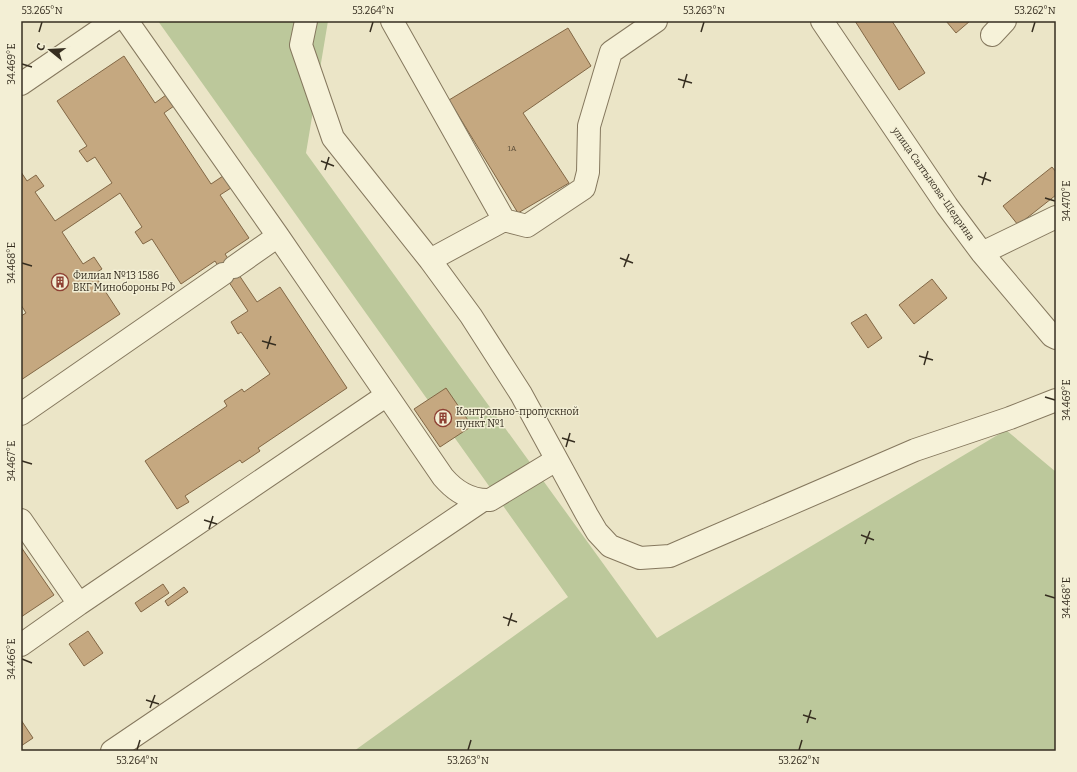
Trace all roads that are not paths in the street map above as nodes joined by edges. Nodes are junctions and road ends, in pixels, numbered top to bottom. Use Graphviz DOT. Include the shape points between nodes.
graph roads {
  1 [pos="113,21"];
  2 [pos="127,21"];
  3 [pos="306,21"];
  4 [pos="392,21"];
  5 [pos="656,21"];
  6 [pos="822,21"];
  7 [pos="21,84"];
  8 [pos="1056,217"];
  9 [pos="504,220"];
  10 [pos="278,236"];
  11 [pos="982,253"];
  12 [pos="430,260"];
  13 [pos="1056,338"];
  14 [pos="388,395"];
  15 [pos="1056,400"];
  16 [pos="21,414"];
  17 [pos="556,460"];
  18 [pos="483,500"];
  19 [pos="21,520"];
  20 [pos="79,604"];
  21 [pos="21,644"];
  22 [pos="112,751"];
  1 -- 7 [label="street"];
  2 -- 10 [label="street"];
  3 -- 12 [label="street" via="301,45 333,138"];
  4 -- 9 [label="street"];
  5 -- 9 [label="street" via="611,52 589,126 588,172 584,188 528,226"];
  6 -- 11 [label="street, улица Салтыкова-Щедрина" via="947,206"];
  8 -- 11 [label="street"];
  9 -- 12 [label="street"];
  10 -- 14 [label="street"];
  10 -- 16 [label="street"];
  11 -- 13 [label="street, улица Салтыкова-Щедрина"];
  12 -- 17 [label="street" via="471,316 521,394"];
  14 -- 18 [label="street" via="450,485 466,496"];
  14 -- 20 [label="street"];
  15 -- 17 [label="street" via="915,450 670,556 640,558 610,546 597,532"];
  17 -- 18 [label="street" via="490,500"];
  18 -- 22 [label="street"];
  19 -- 20 [label="street"];
  20 -- 21 [label="street"];
}
